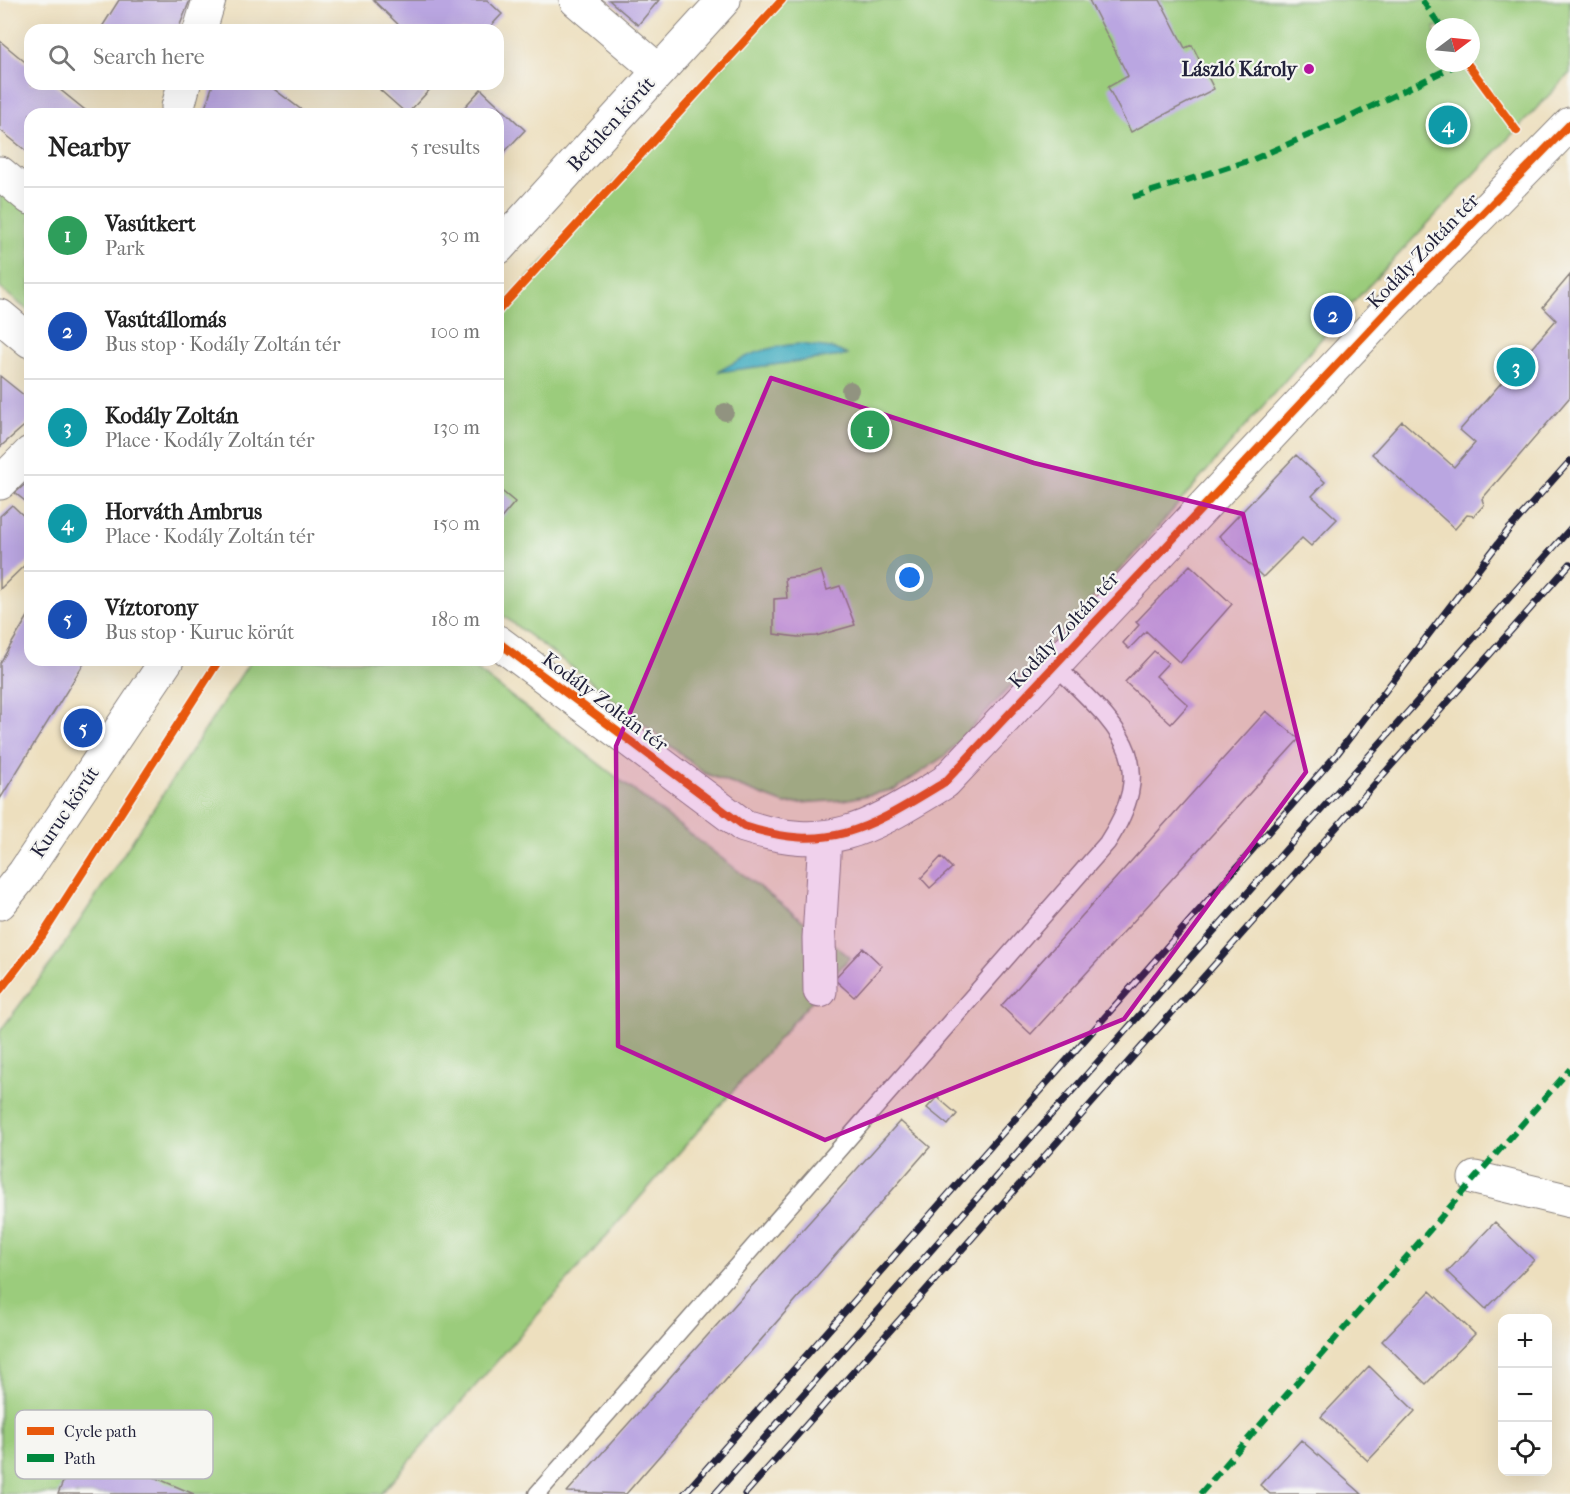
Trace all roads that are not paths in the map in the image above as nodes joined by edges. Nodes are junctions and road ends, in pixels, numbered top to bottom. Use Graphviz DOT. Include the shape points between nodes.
graph roads {
  1 [pos="209,0"];
  2 [pos="576,0"];
  3 [pos="724,0"];
  4 [pos="202,24"];
  5 [pos="659,71"];
  6 [pos="1568,129"];
  7 [pos="0,173"];
  8 [pos="24,193"];
  9 [pos="504,241"];
  10 [pos="0,316"];
  11 [pos="24,336"];
  12 [pos="24,459"];
  13 [pos="0,483"];
  14 [pos="504,646"];
  15 [pos="1054,664"];
  16 [pos="163,666"];
  17 [pos="825,837"];
  18 [pos="0,903"];
  19 [pos="820,991"];
  20 [pos="1475,1178"];
  21 [pos="1570,1201"];
  22 [pos="537,1494"];
  1 -- 4 [label="street"];
  2 -- 5 [label="street"];
  3 -- 5 [label="street, Bethlen körút"];
  5 -- 9 [label="street, Bethlen körút"];
  6 -- 15 [label="street, Kodály Zoltán tér" via="1414,284"];
  7 -- 8 [label="street"];
  10 -- 11 [label="street"];
  12 -- 13 [label="street"];
  14 -- 17 [label="street, Kodály Zoltán tér" via="744,826 768,834"];
  15 -- 17 [label="street, Kodály Zoltán tér" via="945,782 860,830"];
  15 -- 22 [label="lane" via="1116,727 1127,746 1132,793 1118,826"];
  16 -- 18 [label="street, Kuruc körút"];
  17 -- 19 [label="street"];
  20 -- 21 [label="street"];
}
